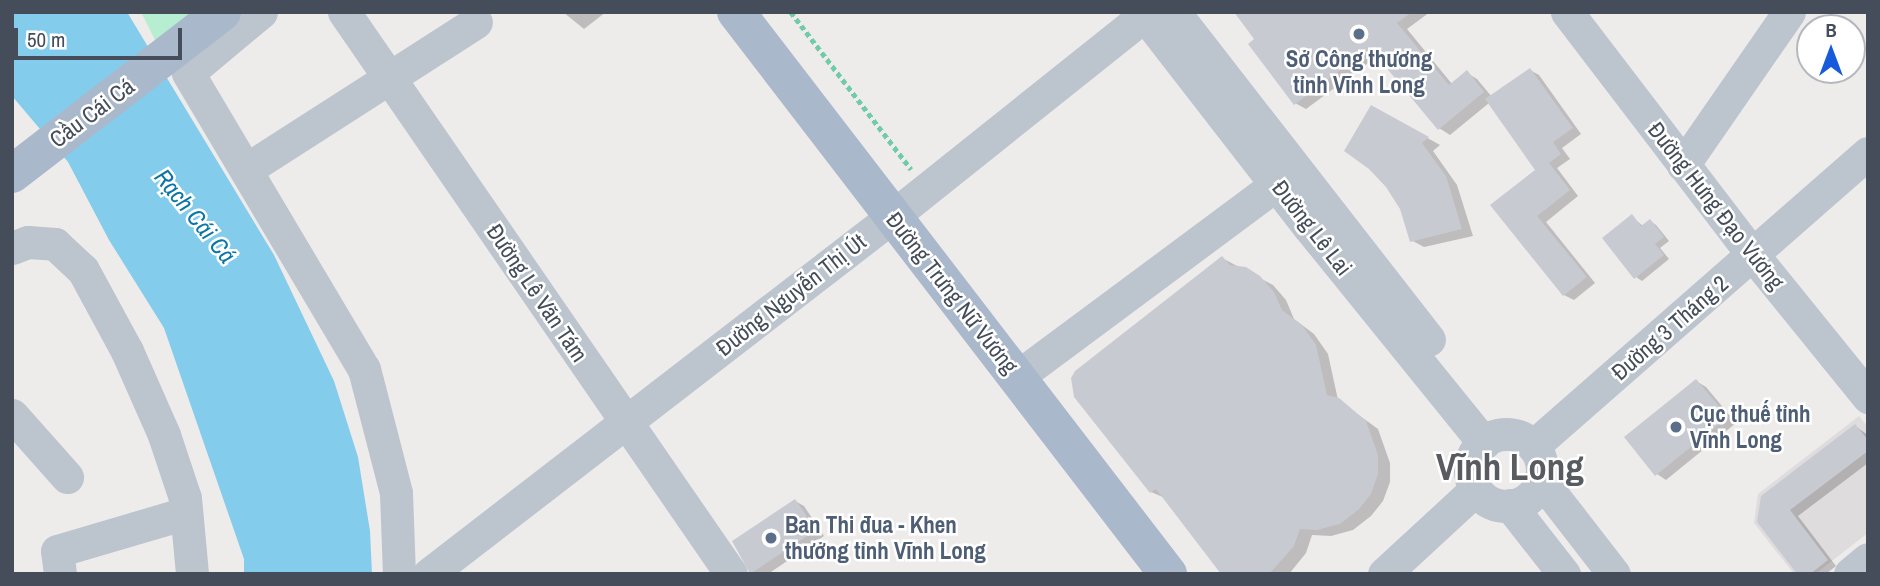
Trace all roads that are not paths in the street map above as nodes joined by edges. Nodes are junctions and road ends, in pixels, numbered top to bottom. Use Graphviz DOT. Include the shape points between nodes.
graph roads {
  1 [pos="261,12"];
  2 [pos="344,12"];
  3 [pos="736,12"];
  4 [pos="1567,12"];
  5 [pos="1789,12"];
  6 [pos="1152,13"];
  7 [pos="214,20"];
  8 [pos="476,22"];
  9 [pos="389,78"];
  10 [pos="1868,153"];
  11 [pos="1683,165"];
  12 [pos="247,169"];
  13 [pos="12,174"];
  14 [pos="1277,184"];
  15 [pos="893,216"];
  16 [pos="12,248"];
  17 [pos="1753,255"];
  18 [pos="1017,377"];
  19 [pos="1868,397"];
  20 [pos="627,423"];
  21 [pos="17,431"];
  22 [pos="1507,441"];
  23 [pos="67,477"];
  24 [pos="1541,480"];
  25 [pos="1476,489"];
  26 [pos="1510,505"];
  27 [pos="186,513"];
  28 [pos="1868,559"];
  29 [pos="439,571"];
  30 [pos="60,574"];
  31 [pos="192,574"];
  32 [pos="399,574"];
  33 [pos="731,574"];
  34 [pos="1168,574"];
  35 [pos="1384,574"];
  36 [pos="1564,574"];
  37 [pos="1614,574"];
  38 [pos="1850,574"];
  1 -- 12 [label="street" via="187,73"];
  2 -- 9 [label="street, Đường Lê Văn Tám"];
  3 -- 15 [label="main road, Đường Trưng Nữ Vương"];
  4 -- 11 [label="street, Đường Hưng Đạo Vương"];
  5 -- 11 [label="street"];
  6 -- 14 [label="street, Đường Lê Lai"];
  6 -- 15 [label="street, Đường Nguyễn Thị Út"];
  6 -- 22 [label="street, Đường Lê Lai"];
  7 -- 13 [label="main road, Cầu Cái Cá"];
  8 -- 9 [label="street"];
  9 -- 12 [label="street"];
  9 -- 20 [label="street, Đường Lê Văn Tám"];
  10 -- 17 [label="street, Đường 3 Tháng 2"];
  11 -- 17 [label="street, Đường Hưng Đạo Vương"];
  12 -- 32 [label="street" via="364,369 396,493"];
  14 -- 18 [label="street"];
  14 -- 22 [label="street, Đường Lê Lai"];
  15 -- 18 [label="main road, Đường Trưng Nữ Vương"];
  15 -- 20 [label="street, Đường Nguyễn Thị Út"];
  16 -- 27 [label="street" via="28,242 55,244 83,270 127,351 164,435"];
  17 -- 19 [label="street, Đường Hưng Đạo Vương"];
  17 -- 22 [label="street, Đường 3 Tháng 2"];
  18 -- 34 [label="main road, Đường Trưng Nữ Vương"];
  20 -- 29 [label="street, Đường Nguyễn Thị Út"];
  20 -- 33 [label="street, Đường Lê Văn Tám"];
  21 -- 23 [label="street"];
  22 -- 24 [label="street" via="1540,456"];
  22 -- 25 [label="street" via="1474,456 1471,467"];
  24 -- 26 [label="street" via="1526,499"];
  24 -- 37 [label="street"];
  25 -- 26 [label="street" via="1493,503"];
  25 -- 35 [label="street"];
  26 -- 36 [label="street"];
  27 -- 30 [label="street" via="57,551"];
  27 -- 31 [label="street"];
  28 -- 38 [label="street"];
}
